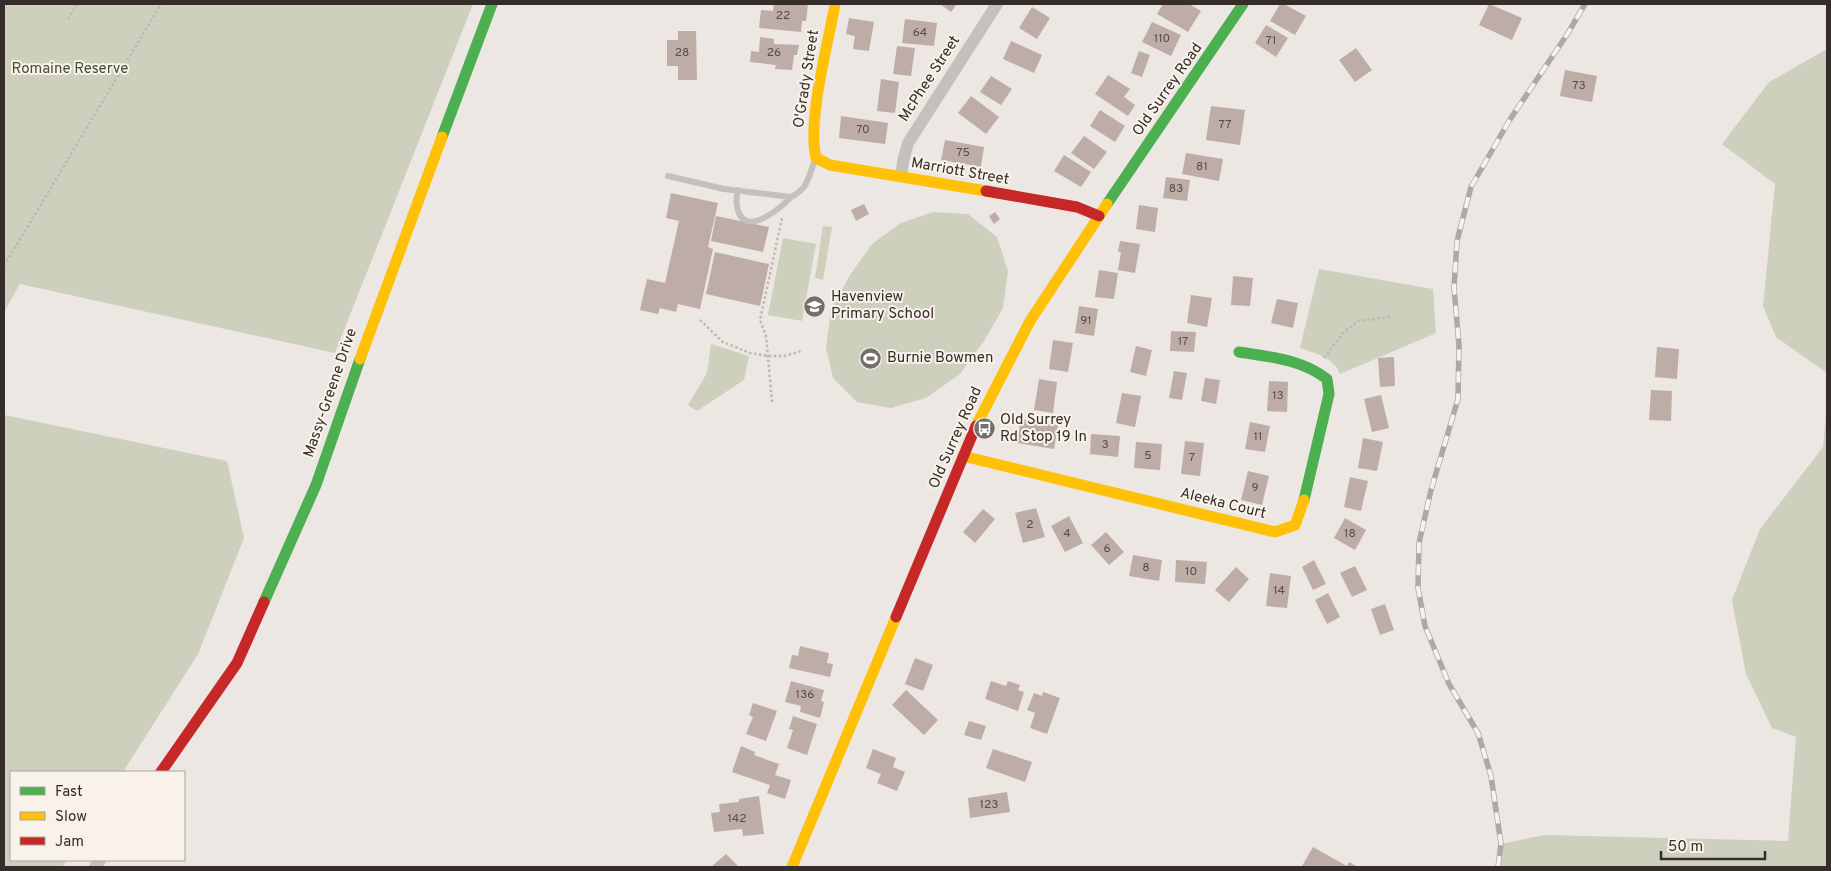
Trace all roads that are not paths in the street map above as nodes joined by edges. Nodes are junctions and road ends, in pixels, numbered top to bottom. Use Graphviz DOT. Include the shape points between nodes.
graph roads {
  1 [pos="492,4"];
  2 [pos="835,4"];
  3 [pos="998,4"];
  4 [pos="1243,4"];
  5 [pos="816,158"];
  6 [pos="668,176"];
  7 [pos="901,176"];
  8 [pos="738,190"];
  9 [pos="791,197"];
  10 [pos="1099,216"];
  11 [pos="1239,352"];
  12 [pos="963,456"];
  13 [pos="162,771"];
  14 [pos="792,867"];
  1 -- 13 [label="street, Massy-Greene Drive" via="378,306 316,485 237,663"];
  2 -- 5 [label="street, O'Grady Street" via="814,125"];
  3 -- 7 [label="street, McPhee Street" via="908,143"];
  4 -- 10 [label="street, Old Surrey Road"];
  5 -- 7 [label="street, Marriott Street" via="830,165"];
  5 -- 9 [label="lane" via="806,185"];
  6 -- 8 [label="lane"];
  7 -- 10 [label="street, Marriott Street" via="1077,207"];
  8 -- 9 [label="lane"];
  8 -- 9 [label="lane" via="736,209 748,221 758,220 785,205"];
  10 -- 12 [label="street, Old Surrey Road" via="1029,322 1000,375"];
  11 -- 12 [label="street, Aleeka Court" via="1295,362 1317,369 1327,379 1329,394 1295,525 1275,532"];
  12 -- 14 [label="street, Old Surrey Road"];
}
